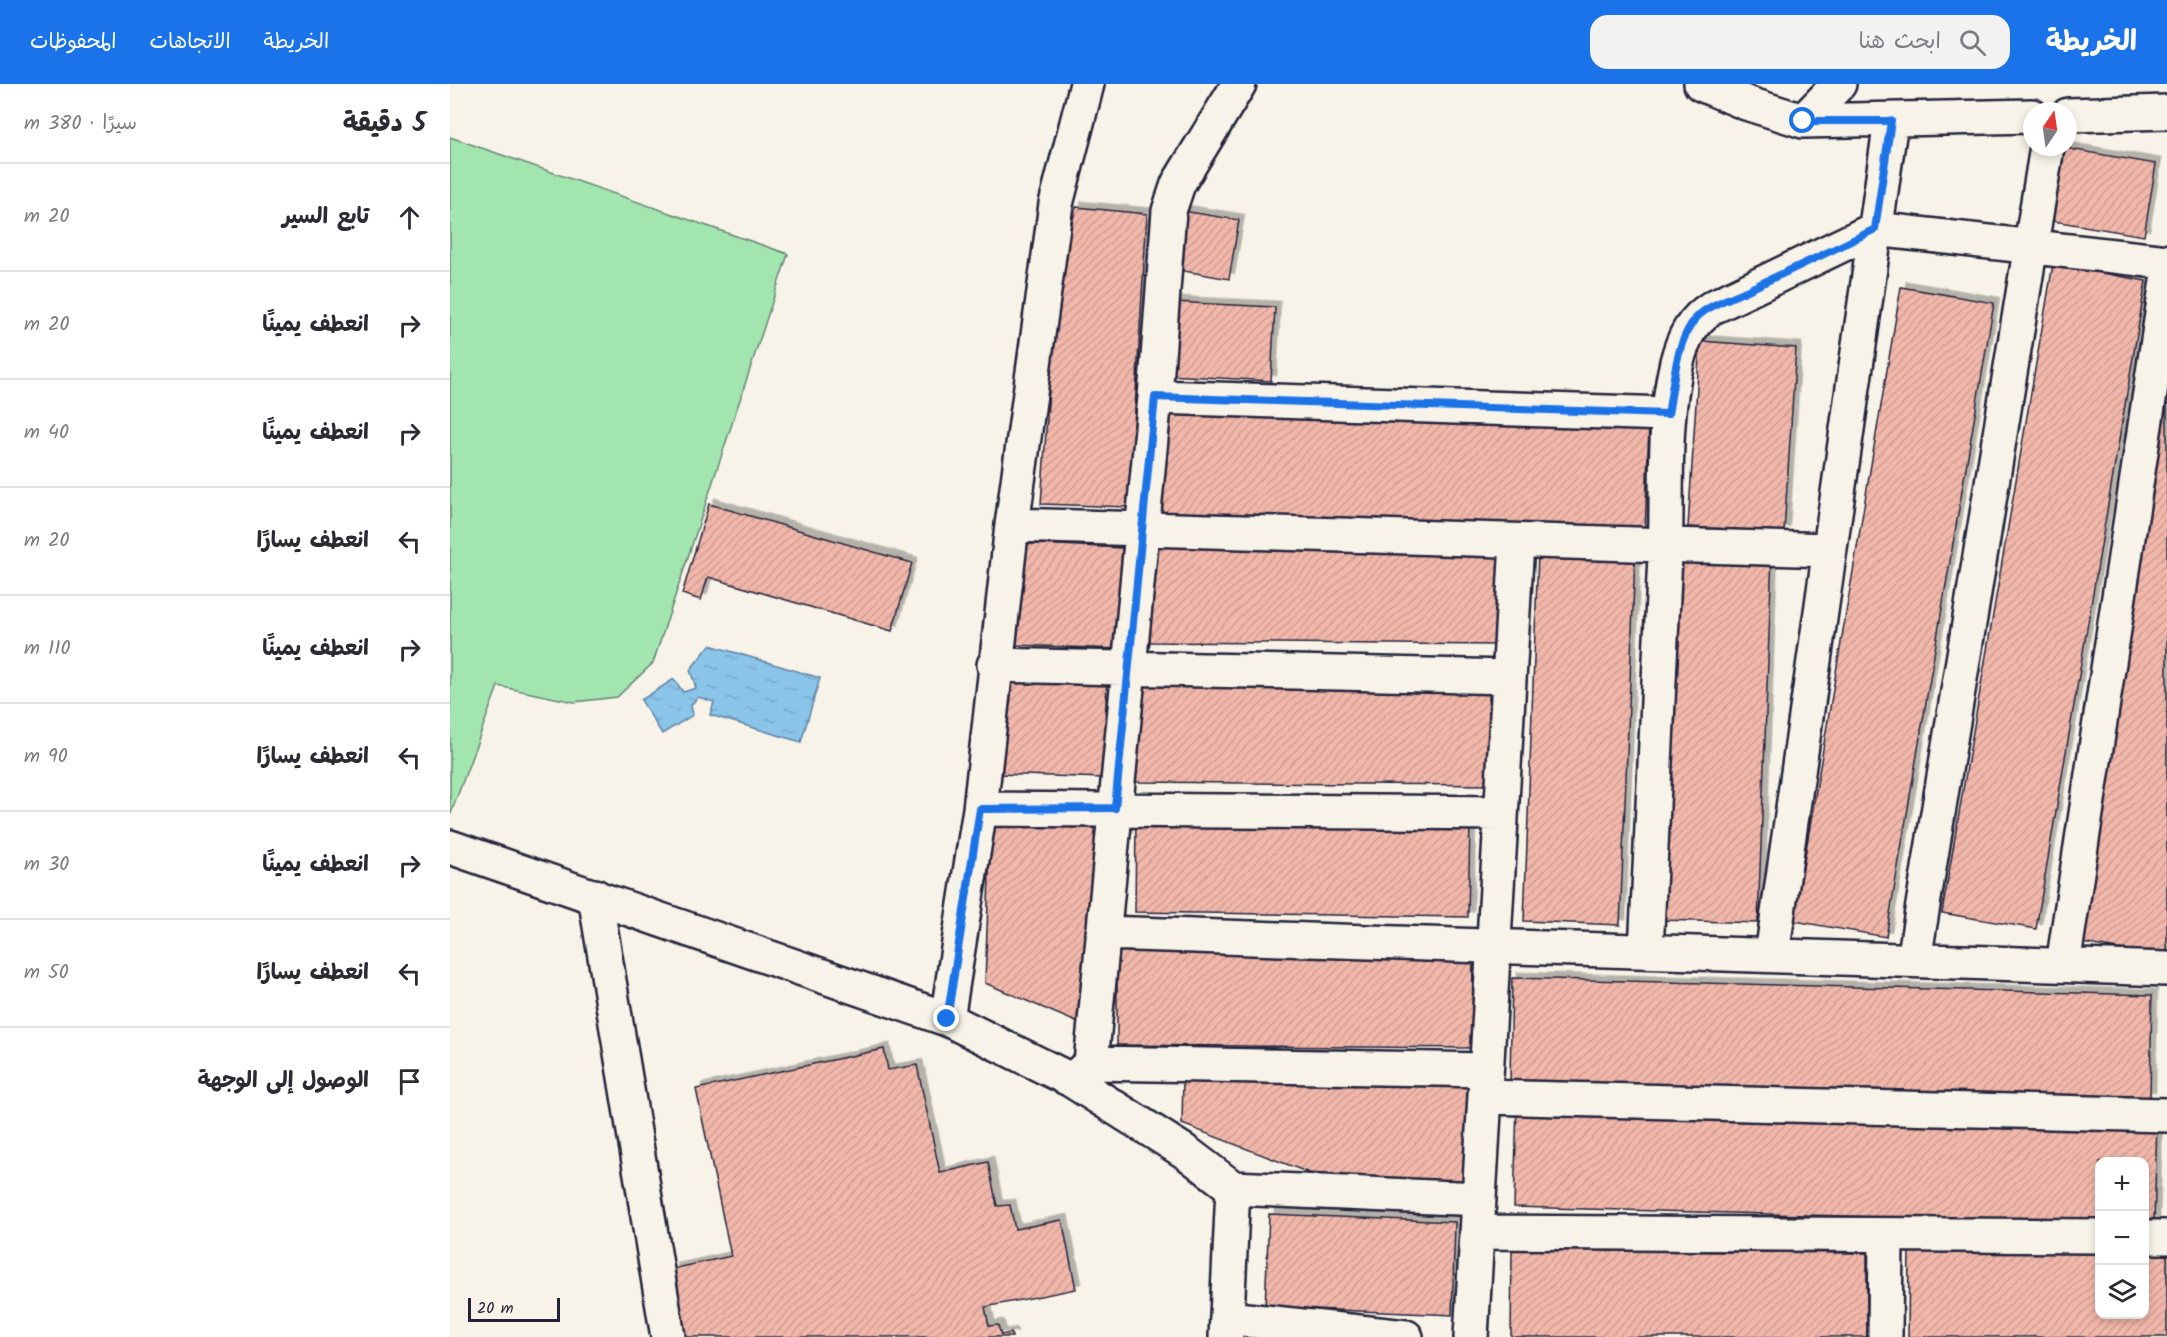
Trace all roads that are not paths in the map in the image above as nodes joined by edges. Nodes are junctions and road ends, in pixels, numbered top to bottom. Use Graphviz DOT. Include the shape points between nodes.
graph roads {
  1 [pos="1087,84"];
  2 [pos="1239,84"];
  3 [pos="1701,84"];
  4 [pos="1839,84"];
  5 [pos="2167,112"];
  6 [pos="2077,115"];
  7 [pos="2023,116"];
  8 [pos="1803,121"];
  9 [pos="1891,121"];
  10 [pos="2046,156"];
  11 [pos="1875,229"];
  12 [pos="2031,247"];
  13 [pos="2167,262"];
  14 [pos="2167,281"];
  15 [pos="1155,397"];
  16 [pos="1668,414"];
  17 [pos="1012,525"];
  18 [pos="1143,530"];
  19 [pos="1518,542"];
  20 [pos="1665,545"];
  21 [pos="1830,550"];
  22 [pos="994,665"];
  23 [pos="1129,670"];
  24 [pos="1509,677"];
  25 [pos="1115,808"];
  26 [pos="980,809"];
  27 [pos="1501,813"];
  28 [pos="450,847"];
  29 [pos="595,896"];
  30 [pos="1103,933"];
  31 [pos="1493,947"];
  32 [pos="1646,951"];
  33 [pos="1772,955"];
  34 [pos="1914,960"];
  35 [pos="2063,965"];
  36 [pos="2167,969"];
  37 [pos="947,1019"];
  38 [pos="1081,1072"];
  39 [pos="1485,1083"];
  40 [pos="2167,1115"];
  41 [pos="1233,1188"];
  42 [pos="1479,1198"];
  43 [pos="1477,1233"];
  44 [pos="1886,1234"];
  45 [pos="2095,1236"];
  46 [pos="2149,1237"];
  47 [pos="2167,1237"];
  48 [pos="1227,1327"];
  49 [pos="668,1337"];
  50 [pos="1407,1337"];
  51 [pos="1471,1337"];
  52 [pos="1885,1337"];
  1 -- 17 [label="street" via="1056,204"];
  2 -- 15 [label="street" via="1172,198"];
  3 -- 8 [label="street"];
  4 -- 8 [label="street"];
  5 -- 6 [label="street"];
  7 -- 9 [label="street"];
  8 -- 9 [label="street"];
  9 -- 11 [label="street"];
  10 -- 12 [label="street"];
  11 -- 12 [label="street"];
  11 -- 16 [label="street" via="1697,317 1684,338"];
  11 -- 21 [label="street"];
  12 -- 13 [label="street"];
  12 -- 34 [label="street"];
  14 -- 35 [label="street"];
  15 -- 16 [label="street"];
  15 -- 18 [label="street"];
  16 -- 20 [label="street"];
  17 -- 18 [label="street"];
  17 -- 22 [label="street"];
  18 -- 19 [label="street"];
  18 -- 23 [label="street"];
  19 -- 20 [label="street"];
  19 -- 24 [label="street"];
  20 -- 21 [label="street"];
  20 -- 32 [label="street"];
  21 -- 33 [label="street"];
  22 -- 23 [label="street"];
  22 -- 26 [label="street"];
  23 -- 24 [label="street"];
  23 -- 25 [label="street"];
  24 -- 27 [label="street"];
  25 -- 26 [label="street"];
  25 -- 27 [label="street"];
  25 -- 30 [label="street"];
  26 -- 37 [label="street"];
  27 -- 31 [label="street"];
  28 -- 29 [label="street"];
  29 -- 37 [label="street"];
  29 -- 49 [label="street"];
  30 -- 31 [label="street"];
  30 -- 38 [label="street"];
  31 -- 32 [label="street"];
  31 -- 39 [label="street"];
  32 -- 33 [label="street"];
  33 -- 34 [label="street"];
  34 -- 35 [label="street"];
  35 -- 36 [label="street"];
  37 -- 38 [label="street"];
  38 -- 39 [label="street"];
  38 -- 41 [label="street"];
  39 -- 40 [label="street"];
  39 -- 42 [label="street"];
  41 -- 42 [label="street"];
  41 -- 48 [label="street"];
  42 -- 43 [label="street"];
  43 -- 44 [label="street"];
  43 -- 51 [label="street"];
  44 -- 45 [label="street"];
  44 -- 52 [label="street"];
  46 -- 47 [label="street"];
  48 -- 50 [label="street"];
}
